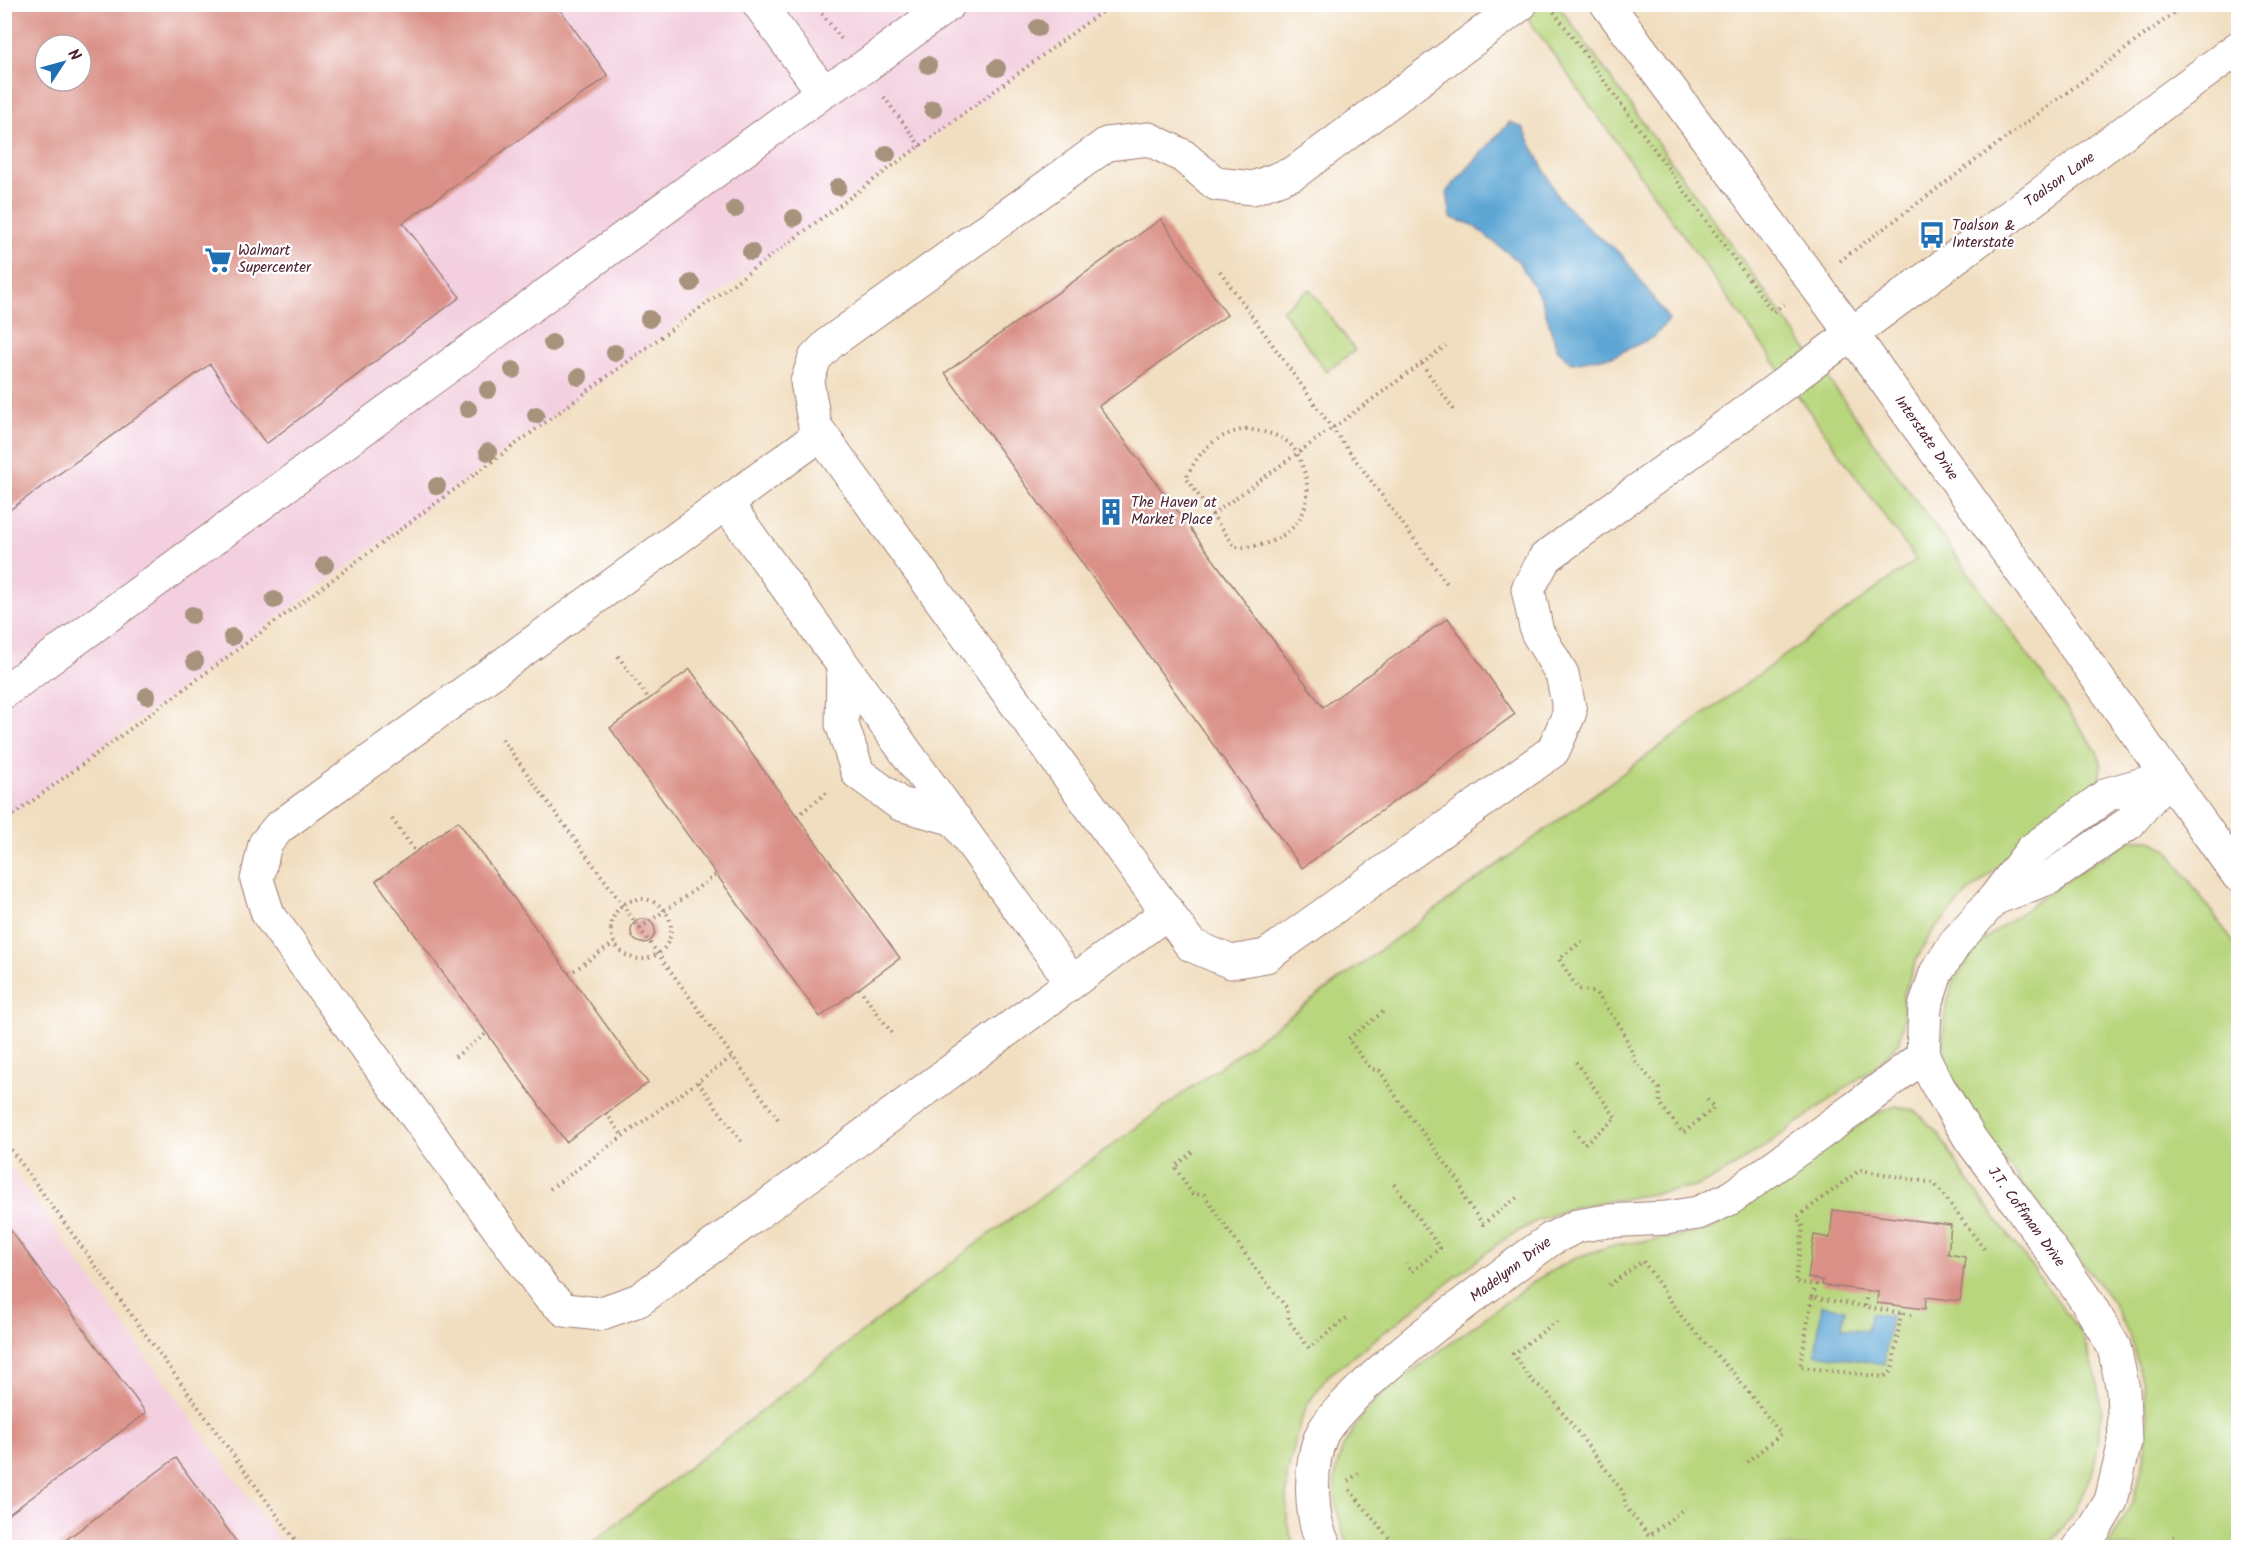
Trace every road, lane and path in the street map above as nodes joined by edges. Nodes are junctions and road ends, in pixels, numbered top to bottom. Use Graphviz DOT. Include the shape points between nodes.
graph roads {
  1 [pos="759,4"];
  2 [pos="815,4"];
  3 [pos="949,4"];
  4 [pos="1112,4"];
  5 [pos="1521,4"];
  6 [pos="1548,4"];
  7 [pos="1607,4"];
  8 [pos="2186,4"];
  9 [pos="824,16"];
  10 [pos="2238,48"];
  11 [pos="823,92"];
  12 [pos="880,92"];
  13 [pos="921,147"];
  14 [pos="1839,263"];
  15 [pos="1220,271"];
  16 [pos="1783,305"];
  17 [pos="1852,334"];
  18 [pos="1446,346"];
  19 [pos="1422,364"];
  20 [pos="1454,410"];
  21 [pos="1332,428"];
  22 [pos="821,434"];
  23 [pos="1297,453"];
  24 [pos="726,503"];
  25 [pos="1212,516"];
  26 [pos="1448,585"];
  27 [pos="618,656"];
  28 [pos="843,665"];
  29 [pos="4,692"];
  30 [pos="649,699"];
  31 [pos="502,739"];
  32 [pos="2168,777"];
  33 [pos="833,788"];
  34 [pos="797,816"];
  35 [pos="392,819"];
  36 [pos="955,819"];
  37 [pos="4,822"];
  38 [pos="416,852"];
  39 [pos="716,875"];
  40 [pos="2238,875"];
  41 [pos="623,905"];
  42 [pos="665,910"];
  43 [pos="1168,912"];
  44 [pos="640,928"];
  45 [pos="1582,941"];
  46 [pos="615,943"];
  47 [pos="658,954"];
  48 [pos="569,974"];
  49 [pos="1072,982"];
  50 [pos="859,988"];
  51 [pos="1383,1012"];
  52 [pos="487,1033"];
  53 [pos="894,1036"];
  54 [pos="733,1056"];
  55 [pos="1923,1056"];
  56 [pos="455,1058"];
  57 [pos="1575,1061"];
  58 [pos="698,1082"];
  59 [pos="1705,1097"];
  60 [pos="606,1113"];
  61 [pos="778,1119"];
  62 [pos="1574,1130"];
  63 [pos="623,1136"];
  64 [pos="4,1140"];
  65 [pos="744,1145"];
  66 [pos="1192,1152"];
  67 [pos="1394,1184"];
  68 [pos="550,1189"];
  69 [pos="1519,1196"];
  70 [pos="1985,1250"];
  71 [pos="1406,1263"];
  72 [pos="1609,1285"];
  73 [pos="1867,1294"];
  74 [pos="1812,1297"];
  75 [pos="1865,1306"];
  76 [pos="1901,1313"];
  77 [pos="1915,1316"];
  78 [pos="1347,1318"];
  79 [pos="1557,1321"];
  80 [pos="1747,1462"];
  81 [pos="1359,1473"];
  82 [pos="1685,1508"];
  83 [pos="2175,1536"];
  84 [pos="301,1548"];
  85 [pos="1326,1548"];
  86 [pos="1397,1548"];
  87 [pos="2078,1548"];
  88 [pos="2159,1548"];
  1 -- 11 [label="street"];
  2 -- 9 [label="path"];
  3 -- 11 [label="street" via="863,68"];
  4 -- 13 [label="path"];
  5 -- 22 [label="street, Toalson Lane" via="1294,173 1252,188 1216,184 1183,156 1149,139 1107,144 831,342 815,358 807,382 815,426"];
  6 -- 16 [label="path" via="1773,312"];
  7 -- 17 [label="street, Interstate Drive"];
  8 -- 14 [label="path"];
  10 -- 17 [label="street, Toalson Lane"];
  11 -- 29 [label="street"];
  12 -- 13 [label="path"];
  13 -- 37 [label="path"];
  15 -- 21 [label="path"];
  17 -- 32 [label="street, Interstate Drive"];
  17 -- 43 [label="street, Toalson Lane" via="1545,558 1528,589 1537,632 1562,674 1570,712 1553,751 1266,956 1231,963 1191,945"];
  18 -- 19 [label="path"];
  19 -- 20 [label="path"];
  19 -- 21 [label="path"];
  21 -- 23 [label="path"];
  21 -- 26 [label="path"];
  22 -- 24 [label="street"];
  22 -- 43 [label="street, Toalson Lane"];
  23 -- 25 [label="path"];
  23 -- 25 [label="path" via="1305,471 1307,494 1303,514 1292,529 1264,544 1235,547"];
  23 -- 25 [label="path" via="1288,442 1246,429 1227,432 1213,442 1186,478"];
  24 -- 28 [label="street"];
  24 -- 49 [label="street" via="278,828 265,844 257,880 268,914 547,1294 565,1310 599,1314 639,1300"];
  27 -- 30 [label="path"];
  28 -- 36 [label="street"];
  28 -- 36 [label="street" via="842,724 858,772 900,804"];
  31 -- 41 [label="path"];
  32 -- 40 [label="street, Interstate Drive"];
  32 -- 55 [label="street, J.T. Coffman Drive" via="2128,823 2051,877 1994,899 1956,942 1936,973 1925,1007"];
  33 -- 34 [label="path"];
  35 -- 38 [label="path"];
  36 -- 49 [label="street"];
  39 -- 42 [label="path"];
  41 -- 42 [label="path" via="640,898"];
  41 -- 44 [label="path"];
  41 -- 46 [label="path" via="611,923"];
  42 -- 44 [label="path"];
  42 -- 47 [label="path" via="670,939"];
  43 -- 49 [label="street"];
  44 -- 47 [label="path"];
  45 -- 59 [label="path" via="1558,959 1578,989 1596,993 1622,1029 1636,1062 1659,1089 1660,1104 1683,1133 1714,1108"];
  46 -- 47 [label="path" via="629,957"];
  46 -- 48 [label="path"];
  47 -- 54 [label="path"];
  50 -- 53 [label="path"];
  51 -- 69 [label="path" via="1348,1039 1371,1069 1380,1071 1461,1184 1464,1198 1483,1224"];
  52 -- 56 [label="path"];
  54 -- 58 [label="path"];
  54 -- 61 [label="path"];
  55 -- 85 [label="street, Madelynn Drive" via="1729,1199 1698,1213 1607,1221 1577,1227 1551,1239 1389,1363 1347,1402 1322,1434 1313,1468 1313,1508"];
  55 -- 87 [label="street, J.T. Coffman Drive" via="1971,1140 2088,1303 2114,1347 2123,1389 2125,1442 2111,1501"];
  57 -- 62 [label="path" via="1616,1118 1584,1144"];
  58 -- 63 [label="path"];
  58 -- 65 [label="path"];
  60 -- 63 [label="path"];
  63 -- 68 [label="path"];
  64 -- 84 [label="path"];
  66 -- 78 [label="path" via="1175,1167 1192,1194 1204,1195 1287,1308 1289,1321 1309,1348"];
  67 -- 71 [label="path" via="1440,1248 1412,1272"];
  70 -- 74 [label="path" via="1934,1183 1860,1170 1797,1217 1803,1228 1795,1281 1816,1285"];
  72 -- 80 [label="path" via="1643,1261 1684,1320 1734,1374 1781,1434"];
  73 -- 75 [label="path"];
  74 -- 75 [label="path"];
  74 -- 76 [label="path" via="1800,1367 1884,1377 1892,1371"];
  75 -- 76 [label="path"];
  76 -- 77 [label="path"];
  79 -- 82 [label="path" via="1513,1354 1623,1492 1626,1507 1648,1536"];
  81 -- 86 [label="path" via="1344,1484"];
  83 -- 88 [label="path"];
}
